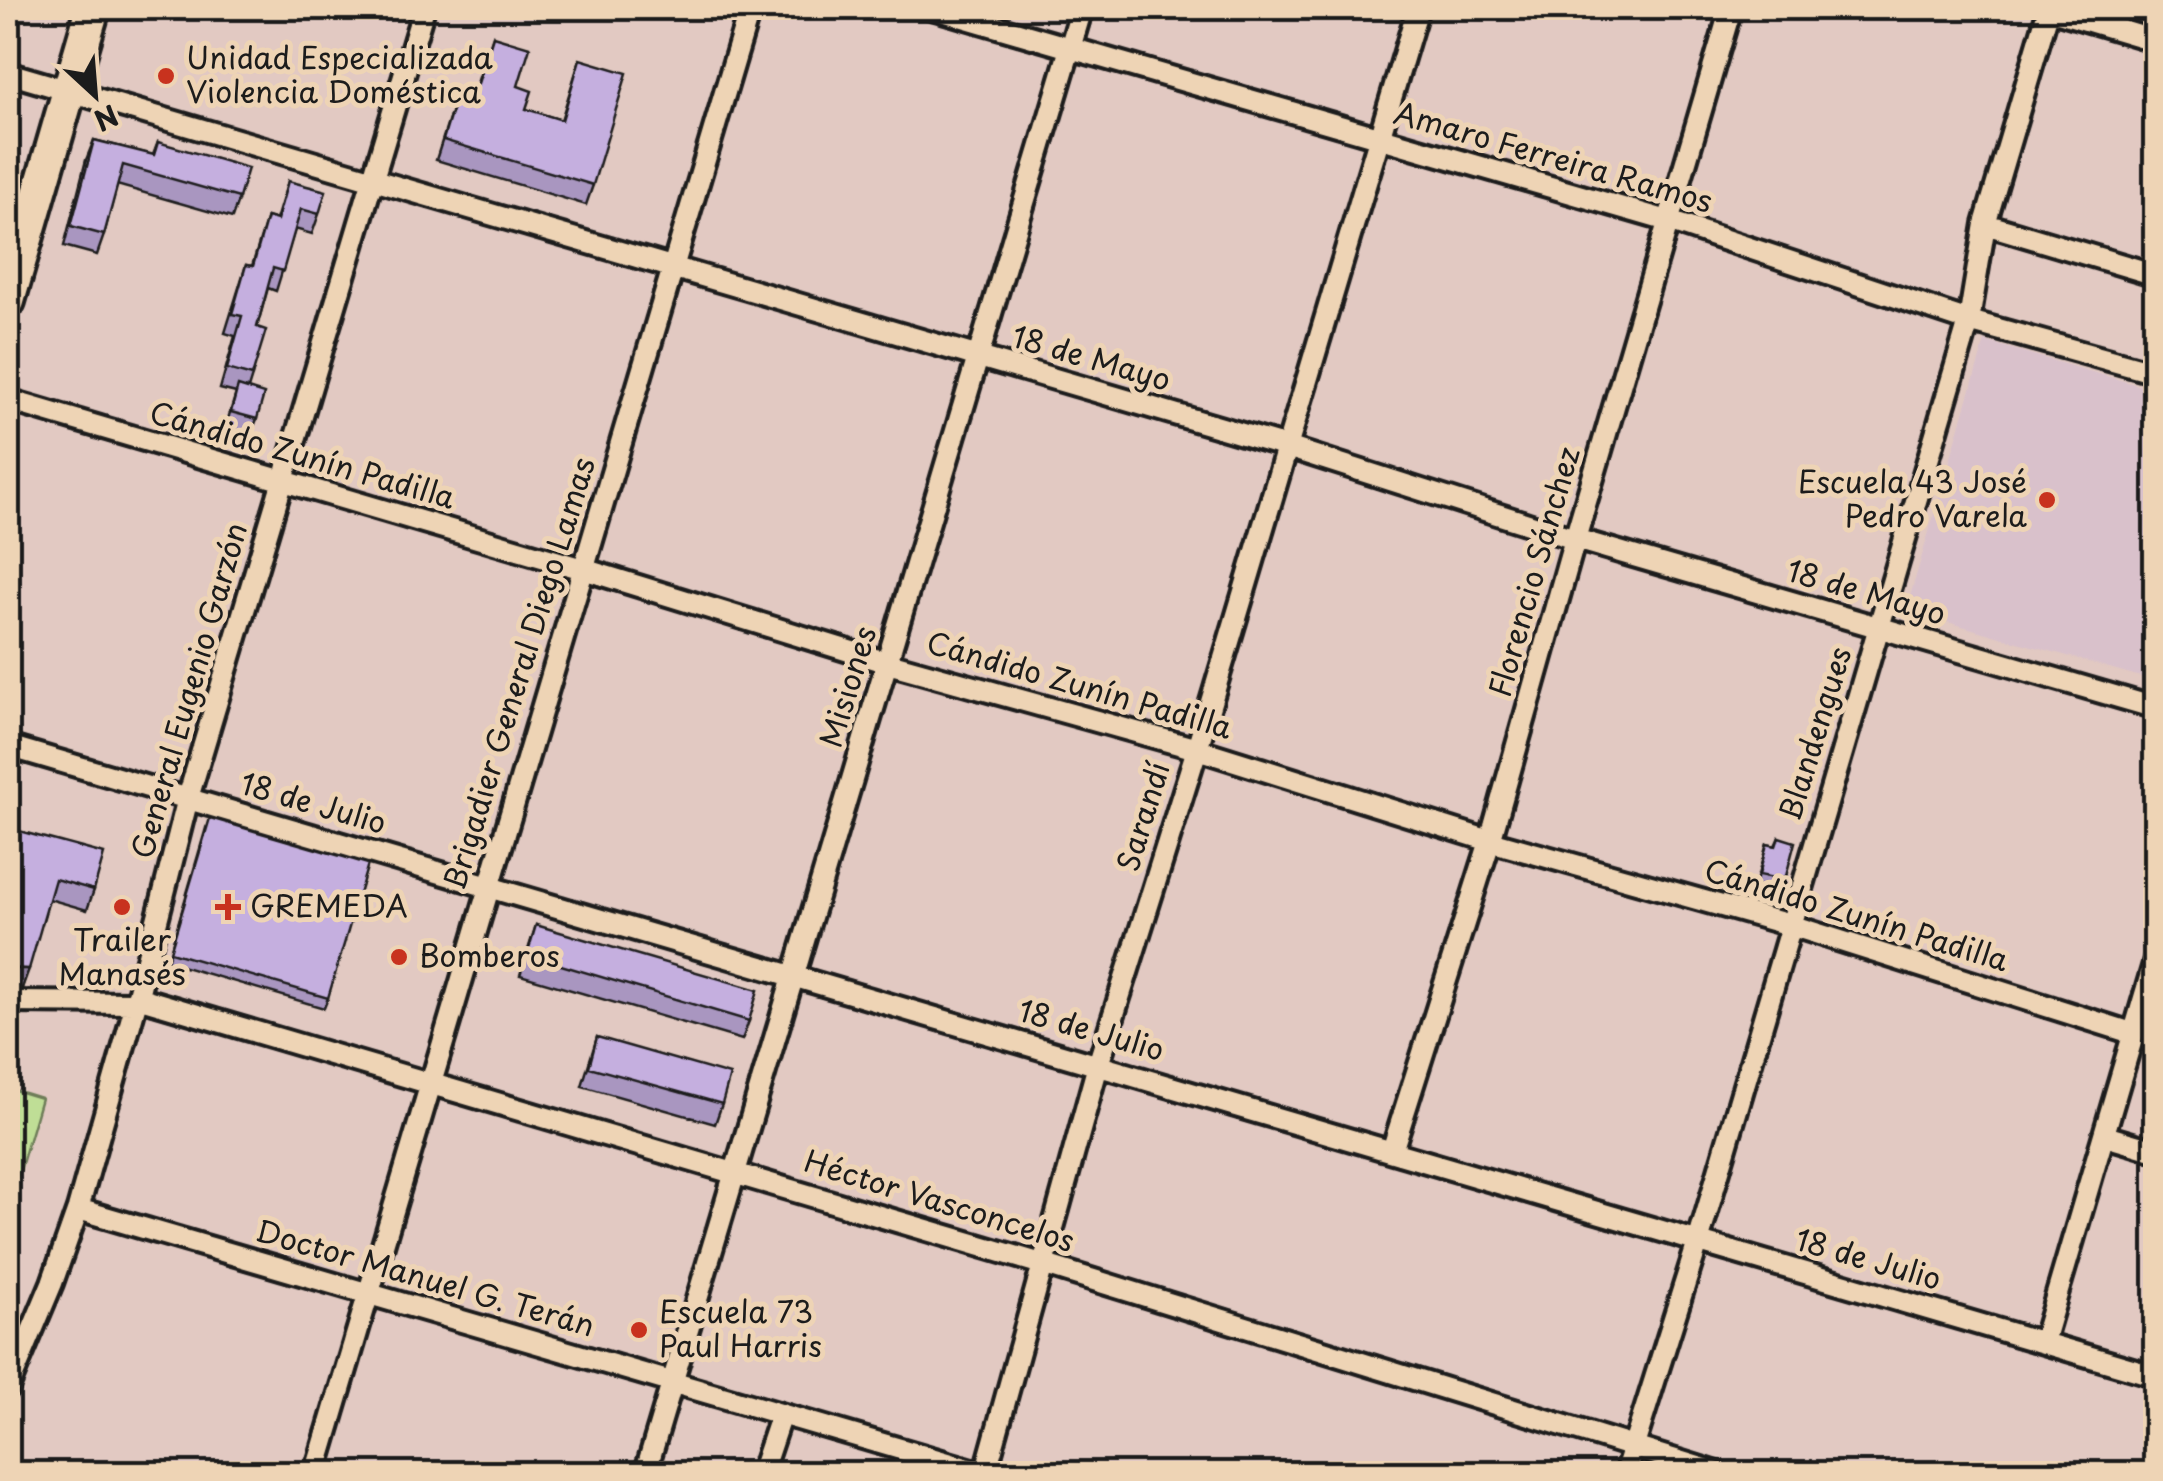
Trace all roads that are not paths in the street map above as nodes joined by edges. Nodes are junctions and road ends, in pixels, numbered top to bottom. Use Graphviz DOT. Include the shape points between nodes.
graph roads {
  1 [pos="93,8"];
  2 [pos="424,8"];
  3 [pos="750,8"];
  4 [pos="932,8"];
  5 [pos="1082,8"];
  6 [pos="1418,8"];
  7 [pos="1732,8"];
  8 [pos="2048,8"];
  9 [pos="2156,41"];
  10 [pos="1070,48"];
  11 [pos="8,74"];
  12 [pos="68,90"];
  13 [pos="1381,138"];
  14 [pos="372,180"];
  15 [pos="1668,221"];
  16 [pos="1985,224"];
  17 [pos="673,268"];
  18 [pos="2156,275"];
  19 [pos="8,301"];
  20 [pos="1969,321"];
  21 [pos="978,357"];
  22 [pos="2156,373"];
  23 [pos="8,400"];
  24 [pos="1287,447"];
  25 [pos="282,482"];
  26 [pos="1575,538"];
  27 [pos="583,570"];
  28 [pos="1880,628"];
  29 [pos="888,663"];
  30 [pos="2156,708"];
  31 [pos="8,746"];
  32 [pos="1197,749"];
  33 [pos="188,798"];
  34 [pos="1490,842"];
  35 [pos="489,886"];
  36 [pos="1790,925"];
  37 [pos="2156,957"];
  38 [pos="794,976"];
  39 [pos="136,1000"];
  40 [pos="8,1002"];
  41 [pos="2132,1034"];
  42 [pos="1098,1064"];
  43 [pos="430,1083"];
  44 [pos="2105,1136"];
  45 [pos="1392,1150"];
  46 [pos="2156,1152"];
  47 [pos="736,1173"];
  48 [pos="78,1209"];
  49 [pos="1698,1242"];
  50 [pos="1042,1264"];
  51 [pos="368,1294"];
  52 [pos="2043,1342"];
  53 [pos="2156,1376"];
  54 [pos="674,1382"];
  55 [pos="8,1388"];
  56 [pos="780,1414"];
  57 [pos="1632,1447"];
  58 [pos="985,1473"];
  59 [pos="315,1474"];
  60 [pos="645,1474"];
  61 [pos="761,1474"];
  62 [pos="1625,1474"];
  63 [pos="1721,1474"];
  1 -- 12 [label="main road"];
  2 -- 14 [label="street, General Eugenio Garzón"];
  3 -- 17 [label="street, Brigadier General Diego Lamas"];
  4 -- 10 [label="street, Amaro Ferreira Ramos"];
  5 -- 10 [label="street, Misiones"];
  6 -- 13 [label="street, Sarandí"];
  7 -- 15 [label="street, Florencio Sánchez"];
  8 -- 9 [label="street"];
  8 -- 16 [label="street, Blandengues"];
  10 -- 13 [label="street, Amaro Ferreira Ramos"];
  10 -- 21 [label="street, Misiones"];
  11 -- 12 [label="street, 18 de Mayo"];
  12 -- 14 [label="street, 18 de Mayo"];
  12 -- 19 [label="main road"];
  13 -- 15 [label="street, Amaro Ferreira Ramos"];
  13 -- 24 [label="street, Sarandí"];
  14 -- 17 [label="street, 18 de Mayo"];
  14 -- 25 [label="street, General Eugenio Garzón"];
  15 -- 20 [label="street, Amaro Ferreira Ramos"];
  15 -- 26 [label="street, Florencio Sánchez"];
  16 -- 18 [label="street"];
  16 -- 20 [label="street, Blandengues"];
  17 -- 21 [label="street, 18 de Mayo"];
  17 -- 27 [label="street, Brigadier General Diego Lamas"];
  20 -- 22 [label="street, Amaro Ferreira Ramos"];
  20 -- 28 [label="street, Blandengues"];
  21 -- 24 [label="street, 18 de Mayo"];
  21 -- 29 [label="street, Misiones"];
  23 -- 25 [label="street, Cándido Zunín Padilla"];
  24 -- 26 [label="street, 18 de Mayo"];
  24 -- 32 [label="street, Sarandí"];
  25 -- 27 [label="street, Cándido Zunín Padilla"];
  25 -- 33 [label="street, General Eugenio Garzón"];
  26 -- 28 [label="street, 18 de Mayo"];
  26 -- 34 [label="street, Florencio Sánchez"];
  27 -- 29 [label="street, Cándido Zunín Padilla"];
  27 -- 35 [label="street, Brigadier General Diego Lamas"];
  28 -- 30 [label="street, 18 de Mayo"];
  28 -- 36 [label="street, Blandengues"];
  29 -- 32 [label="street, Cándido Zunín Padilla"];
  29 -- 38 [label="street, Misiones"];
  31 -- 33 [label="street, 18 de Julio"];
  32 -- 34 [label="street, Cándido Zunín Padilla"];
  32 -- 42 [label="street, Sarandí"];
  33 -- 35 [label="street, 18 de Julio"];
  33 -- 39 [label="street, General Eugenio Garzón"];
  34 -- 36 [label="street, Cándido Zunín Padilla"];
  34 -- 45 [label="street, Florencio Sánchez"];
  35 -- 38 [label="street, 18 de Julio"];
  35 -- 43 [label="street, Brigadier General Diego Lamas"];
  36 -- 41 [label="street, Cándido Zunín Padilla"];
  36 -- 49 [label="street, Blandengues"];
  37 -- 41 [label="street"];
  38 -- 42 [label="street, 18 de Julio"];
  38 -- 47 [label="street, Misiones"];
  39 -- 40 [label="street, Héctor Vasconcelos"];
  39 -- 43 [label="street, Héctor Vasconcelos"];
  39 -- 48 [label="street, General Eugenio Garzón"];
  41 -- 44 [label="street"];
  42 -- 45 [label="street, 18 de Julio"];
  42 -- 50 [label="street, Sarandí"];
  43 -- 47 [label="street, Héctor Vasconcelos"];
  43 -- 51 [label="street, Brigadier General Diego Lamas"];
  44 -- 46 [label="street"];
  44 -- 52 [label="street"];
  45 -- 49 [label="street, 18 de Julio"];
  47 -- 50 [label="street, Héctor Vasconcelos"];
  47 -- 54 [label="street, Misiones"];
  48 -- 51 [label="street, Doctor Manuel G. Terán"];
  48 -- 55 [label="street, General Eugenio Garzón"];
  49 -- 52 [label="street, 18 de Julio"];
  49 -- 57 [label="street, Blandengues"];
  50 -- 57 [label="street, Héctor Vasconcelos"];
  50 -- 58 [label="street, Sarandí"];
  51 -- 54 [label="street, Doctor Manuel G. Terán"];
  51 -- 59 [label="street, Brigadier General Diego Lamas"];
  52 -- 53 [label="street, 18 de Julio"];
  54 -- 56 [label="street, Doctor Manuel G. Terán"];
  54 -- 60 [label="street, Misiones"];
  56 -- 58 [label="street, Doctor Manuel G. Terán"];
  56 -- 61 [label="street"];
  57 -- 62 [label="street, Blandengues"];
  57 -- 63 [label="street, Héctor Vasconcelos"];
}
